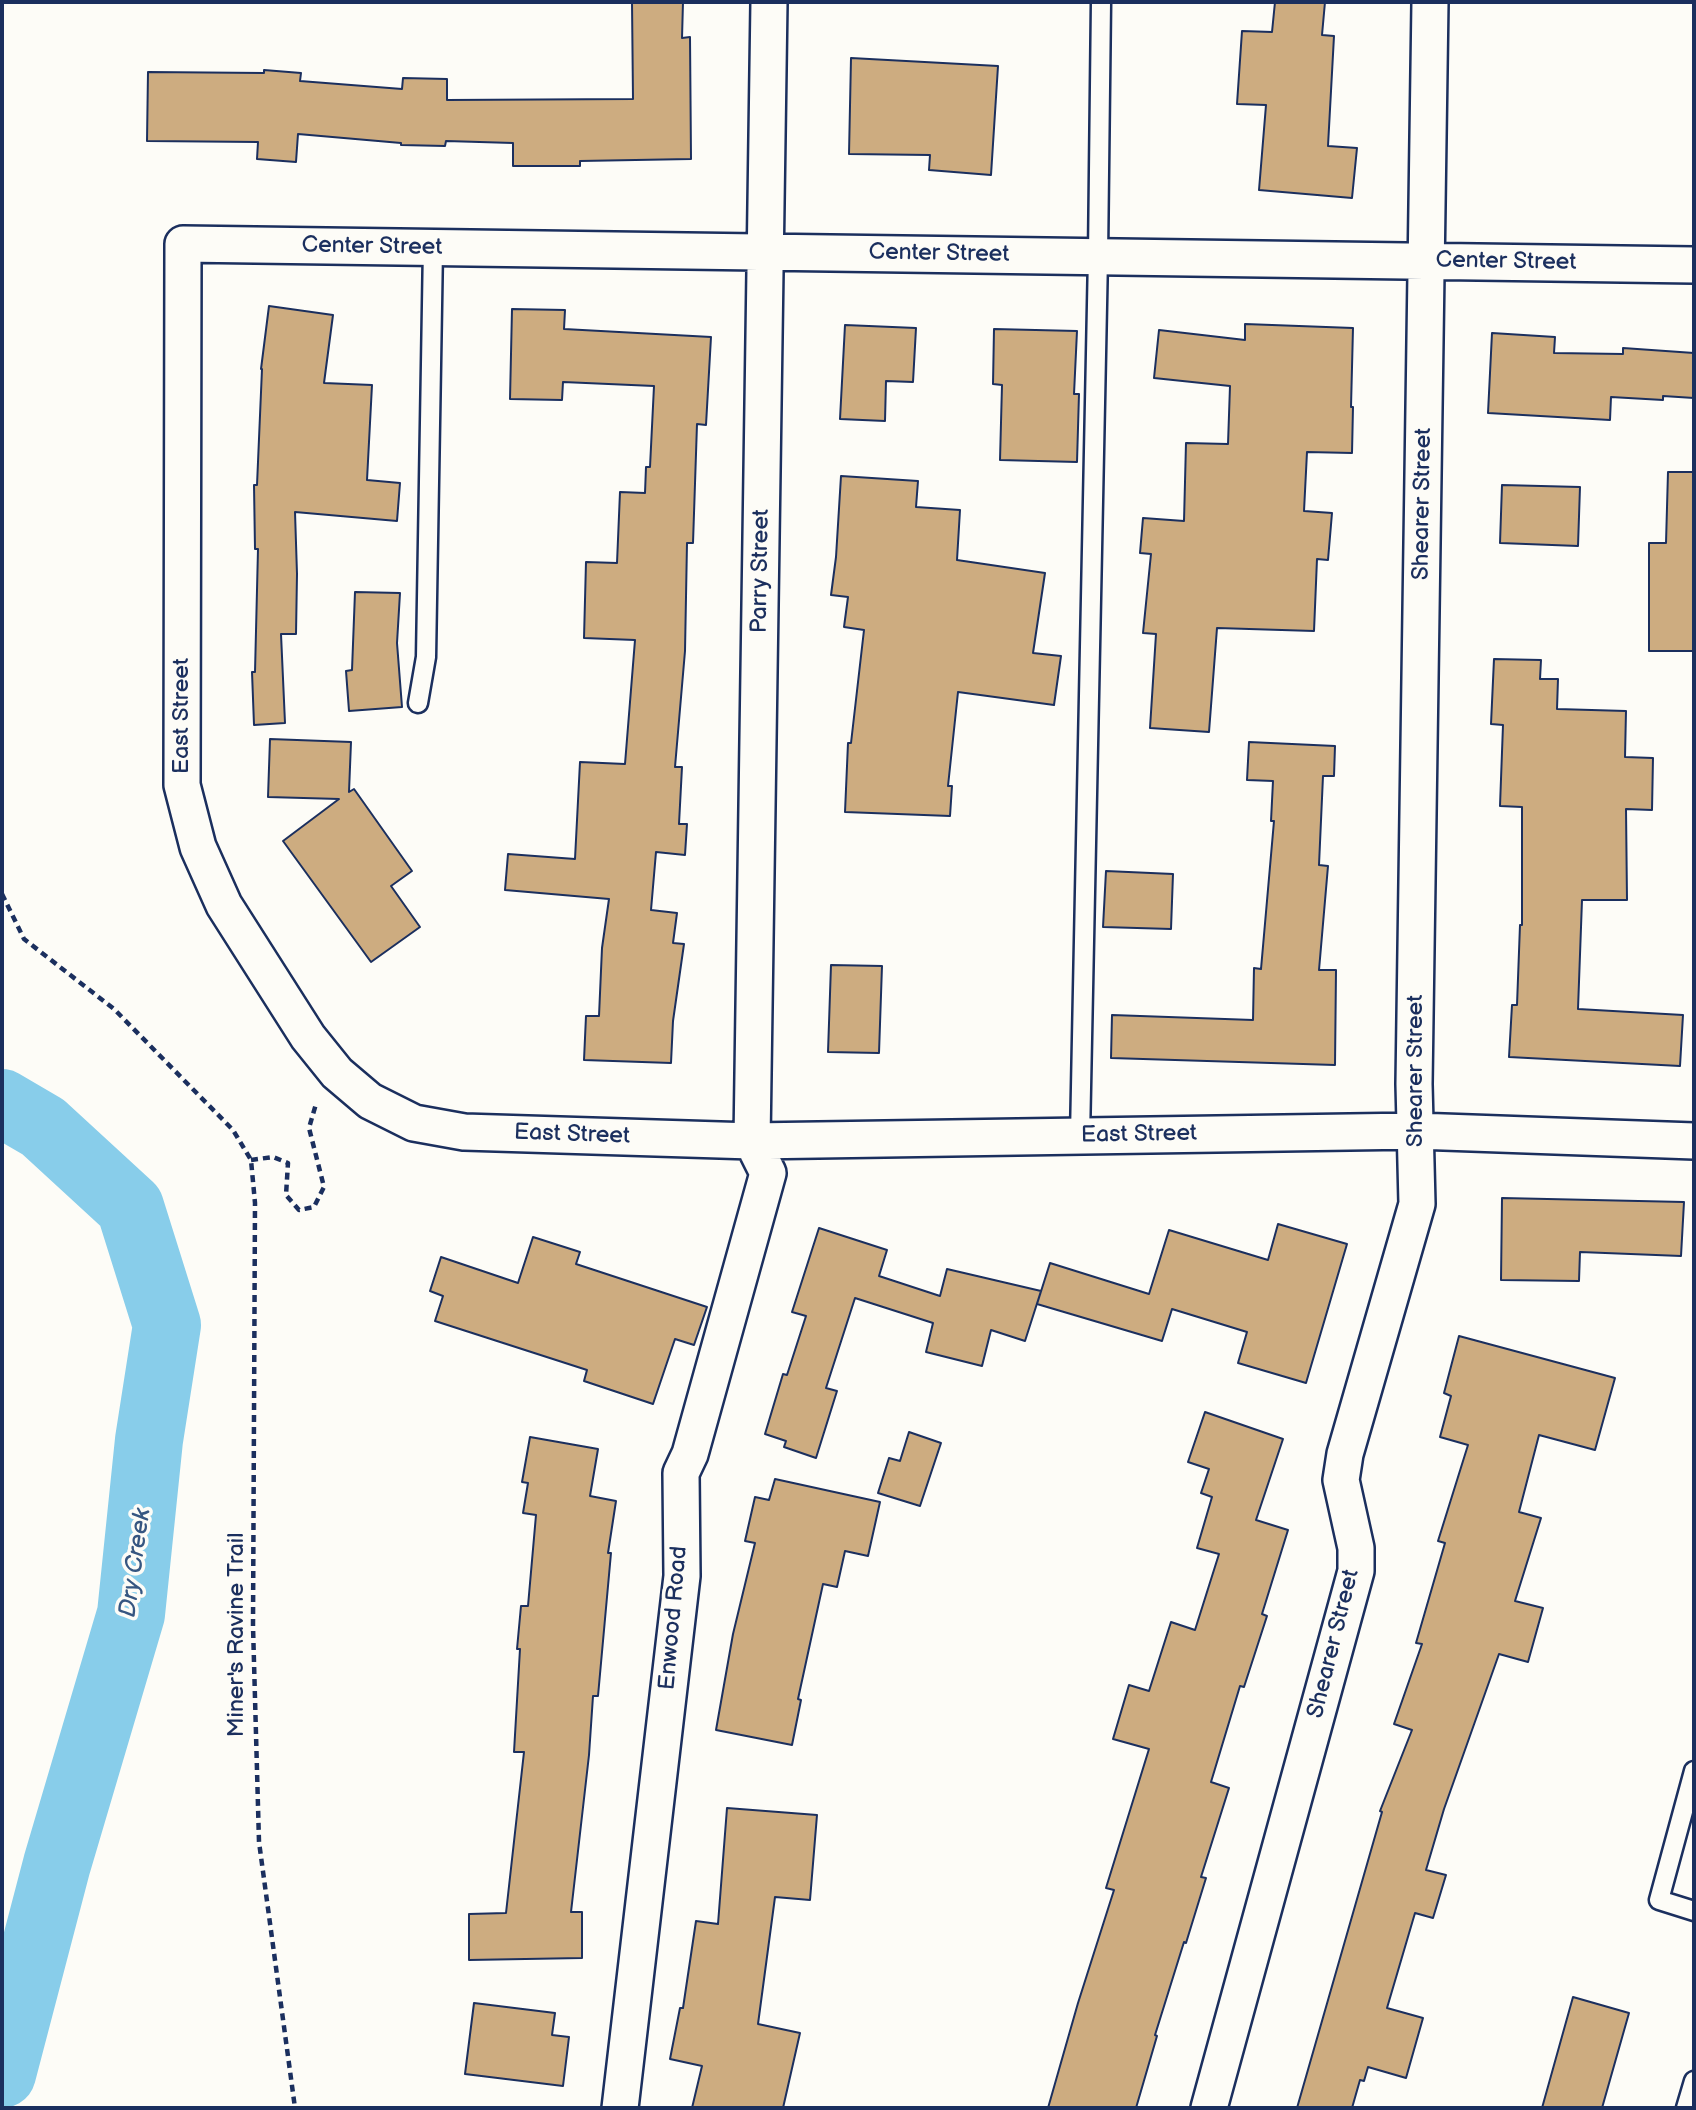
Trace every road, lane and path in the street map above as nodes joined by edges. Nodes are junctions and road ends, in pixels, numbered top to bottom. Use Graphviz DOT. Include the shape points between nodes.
graph roads {
  1 [pos="769,2"];
  2 [pos="1101,2"];
  3 [pos="1430,2"];
  4 [pos="183,244"];
  5 [pos="433,247"];
  6 [pos="765,252"];
  7 [pos="1098,256"];
  8 [pos="1427,261"];
  9 [pos="1694,265"];
  10 [pos="418,703"];
  11 [pos="2,894"];
  12 [pos="337,1073"];
  13 [pos="1416,1131"];
  14 [pos="1080,1136"];
  15 [pos="752,1141"];
  16 [pos="1694,1141"];
  17 [pos="251,1160"];
  18 [pos="1694,1771"];
  19 [pos="1694,1910"];
  20 [pos="1694,2081"];
  21 [pos="295,2108"];
  22 [pos="621,2108"];
  23 [pos="1209,2108"];
  24 [pos="1686,2108"];
  1 -- 6 [label="street, Parry Street"];
  2 -- 7 [label="lane"];
  3 -- 8 [label="street, Shearer Street"];
  4 -- 5 [label="street, Center Street"];
  4 -- 12 [label="street, East Street" via="182,785 198,847 224,905 308,1037"];
  5 -- 6 [label="street, Center Street"];
  5 -- 10 [label="lane" via="426,657"];
  6 -- 7 [label="street, Center Street"];
  6 -- 15 [label="street, Parry Street"];
  7 -- 8 [label="street, Center Street"];
  7 -- 14 [label="lane"];
  8 -- 9 [label="street, Center Street"];
  8 -- 13 [label="street, Shearer Street"];
  11 -- 17 [label="path, Miner's Ravine Trail" via="24,939 114,1009 233,1129"];
  12 -- 15 [label="street, East Street" via="370,1101 414,1123 464,1132"];
  12 -- 17 [label="path" via="317,1101 309,1128 324,1187 314,1207 299,1210 286,1195 288,1163 273,1157"];
  13 -- 14 [label="street, East Street"];
  13 -- 16 [label="street, East Street"];
  13 -- 23 [label="street, Shearer Street" via="1417,1205 1341,1480 1356,1548 1356,1571"];
  14 -- 15 [label="street, East Street"];
  15 -- 22 [label="street, Enwood Road" via="768,1173 681,1474 682,1576"];
  17 -- 21 [label="path, Miner's Ravine Trail" via="259,1842"];
  18 -- 19 [label="lane" via="1659,1900"];
  20 -- 24 [label="lane"];
}
